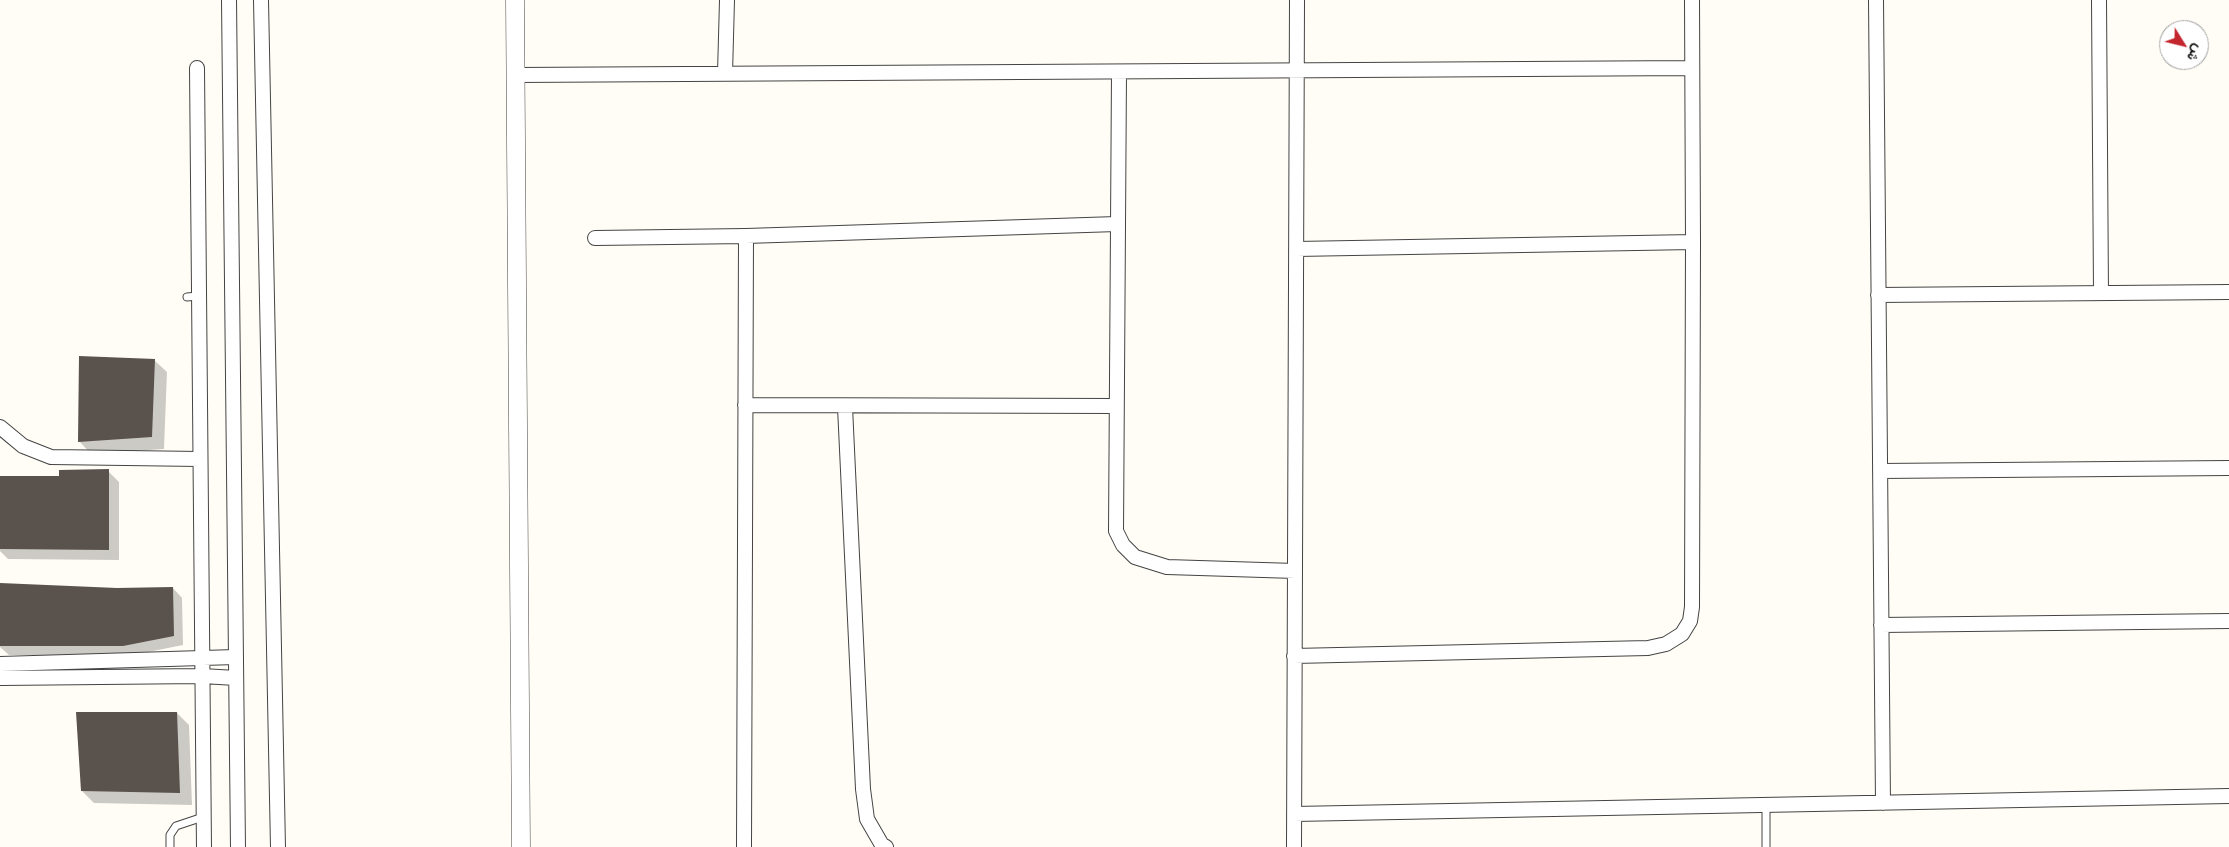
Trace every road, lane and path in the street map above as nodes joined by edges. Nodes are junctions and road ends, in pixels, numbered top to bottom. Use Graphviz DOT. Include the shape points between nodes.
graph roads {
  1 [pos="228,0"];
  2 [pos="262,0"];
  3 [pos="515,0"];
  4 [pos="727,0"];
  5 [pos="1297,0"];
  6 [pos="1692,0"];
  7 [pos="1876,0"];
  8 [pos="2099,0"];
  9 [pos="196,68"];
  10 [pos="1692,68"];
  11 [pos="1296,71"];
  12 [pos="1119,72"];
  13 [pos="725,74"];
  14 [pos="517,75"];
  15 [pos="1117,224"];
  16 [pos="746,236"];
  17 [pos="595,238"];
  18 [pos="1693,242"];
  19 [pos="1296,249"];
  20 [pos="2229,292"];
  21 [pos="2101,293"];
  22 [pos="1878,295"];
  23 [pos="745,405"];
  24 [pos="1116,406"];
  25 [pos="845,407"];
  26 [pos="0,427"];
  27 [pos="200,459"];
  28 [pos="2229,468"];
  29 [pos="1880,471"];
  30 [pos="1295,571"];
  31 [pos="2229,621"];
  32 [pos="1881,625"];
  33 [pos="1294,656"];
  34 [pos="236,657"];
  35 [pos="202,659"];
  36 [pos="0,664"];
  37 [pos="202,676"];
  38 [pos="0,678"];
  39 [pos="236,678"];
  40 [pos="2229,796"];
  41 [pos="1883,803"];
  42 [pos="1766,805"];
  43 [pos="1294,814"];
  44 [pos="203,817"];
  45 [pos="170,847"];
  46 [pos="204,847"];
  47 [pos="238,847"];
  48 [pos="278,847"];
  49 [pos="521,847"];
  50 [pos="744,847"];
  51 [pos="886,847"];
  52 [pos="1294,847"];
  53 [pos="1766,847"];
  1 -- 34 [label="street"];
  2 -- 48 [label="street"];
  3 -- 14 [label="street"];
  4 -- 13 [label="street"];
  5 -- 11 [label="street"];
  6 -- 10 [label="street"];
  7 -- 22 [label="street"];
  8 -- 21 [label="street"];
  9 -- 27 [label="street" via="193,297"];
  10 -- 11 [label="street"];
  10 -- 18 [label="street"];
  11 -- 12 [label="street"];
  11 -- 19 [label="street"];
  12 -- 13 [label="street"];
  12 -- 15 [label="street"];
  13 -- 14 [label="street"];
  14 -- 49 [label="street"];
  15 -- 16 [label="street"];
  15 -- 24 [label="street"];
  16 -- 17 [label="street"];
  16 -- 23 [label="street"];
  18 -- 19 [label="street"];
  18 -- 33 [label="street" via="1692,607 1690,621 1682,634 1666,644 1648,648"];
  19 -- 30 [label="street"];
  20 -- 21 [label="street"];
  21 -- 22 [label="street"];
  22 -- 29 [label="street"];
  23 -- 25 [label="street"];
  23 -- 50 [label="street"];
  24 -- 25 [label="street"];
  24 -- 30 [label="street" via="1114,523 1129,552 1143,561 1167,567"];
  25 -- 51 [label="street" via="863,789 867,818"];
  26 -- 27 [label="street" via="23,446 51,457"];
  27 -- 35 [label="street"];
  28 -- 29 [label="street"];
  29 -- 32 [label="street"];
  30 -- 33 [label="street"];
  31 -- 32 [label="street"];
  32 -- 41 [label="street"];
  33 -- 43 [label="street"];
  34 -- 35 [label="street"];
  34 -- 39 [label="street"];
  35 -- 36 [label="street"];
  35 -- 37 [label="street"];
  37 -- 38 [label="street"];
  37 -- 39 [label="street"];
  37 -- 44 [label="street"];
  39 -- 47 [label="street"];
  40 -- 41 [label="street"];
  41 -- 42 [label="street"];
  42 -- 43 [label="street"];
  42 -- 53 [label="lane"];
  43 -- 52 [label="street"];
  44 -- 45 [label="lane" via="176,826 170,835"];
  44 -- 46 [label="street"];
}
